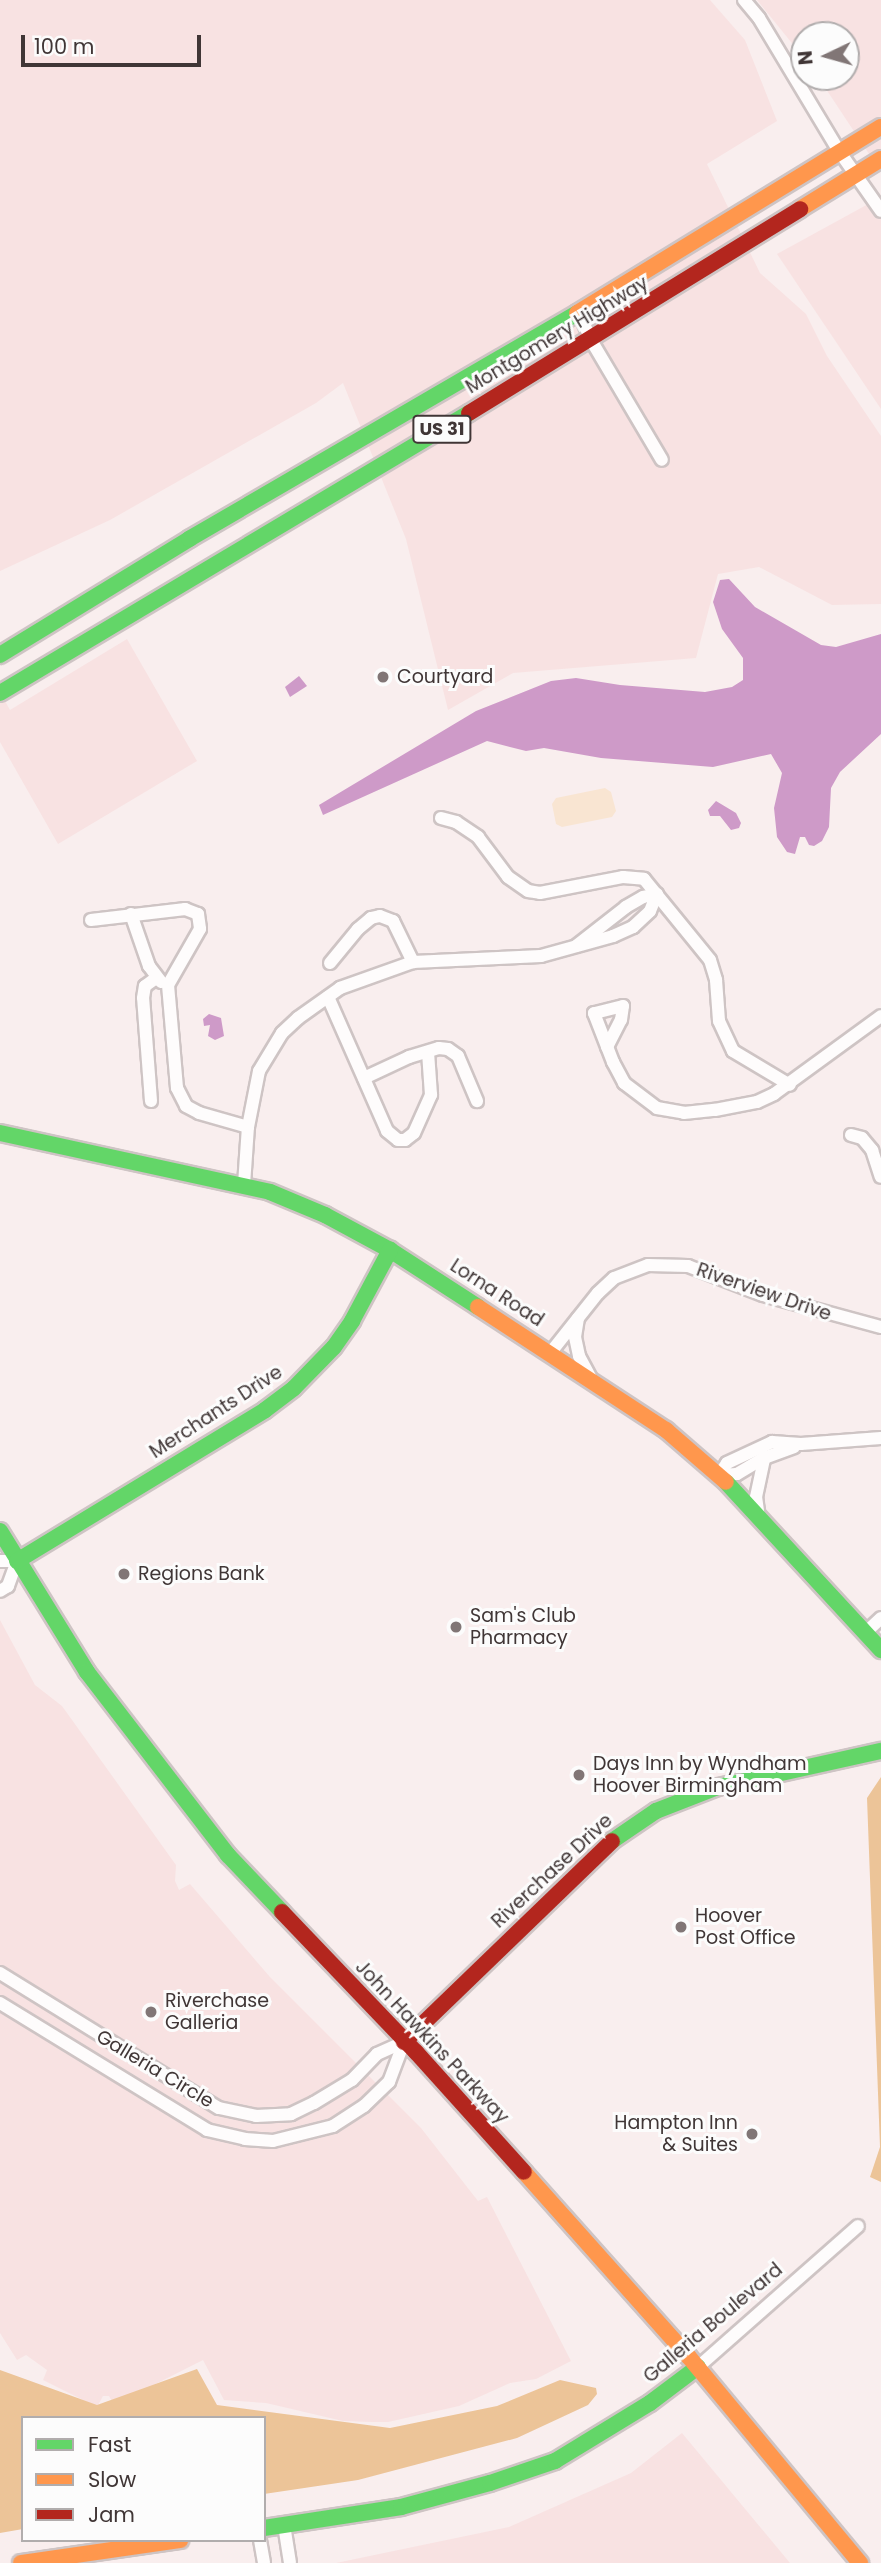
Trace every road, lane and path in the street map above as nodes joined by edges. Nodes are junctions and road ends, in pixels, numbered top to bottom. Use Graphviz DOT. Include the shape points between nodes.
graph roads {
  1 [pos="744,0"];
  2 [pos="881,127"];
  3 [pos="839,151"];
  4 [pos="881,159"];
  5 [pos="857,173"];
  6 [pos="881,211"];
  7 [pos="579,312"];
  8 [pos="591,340"];
  9 [pos="662,460"];
  10 [pos="0,655"];
  11 [pos="0,693"];
  12 [pos="441,818"];
  13 [pos="657,894"];
  14 [pos="131,914"];
  15 [pos="91,920"];
  16 [pos="576,946"];
  17 [pos="413,962"];
  18 [pos="330,963"];
  19 [pos="156,978"];
  20 [pos="168,985"];
  21 [pos="328,997"];
  22 [pos="881,1016"];
  23 [pos="607,1047"];
  24 [pos="428,1052"];
  25 [pos="174,1067"];
  26 [pos="149,1069"];
  27 [pos="364,1078"];
  28 [pos="790,1085"];
  29 [pos="151,1101"];
  30 [pos="477,1101"];
  31 [pos="248,1127"];
  32 [pos="0,1133"];
  33 [pos="851,1135"];
  34 [pos="881,1177"];
  35 [pos="244,1185"];
  36 [pos="390,1250"];
  37 [pos="579,1313"];
  38 [pos="881,1327"];
  39 [pos="551,1352"];
  40 [pos="590,1377"];
  41 [pos="881,1438"];
  42 [pos="800,1444"];
  43 [pos="764,1458"];
  44 [pos="719,1475"];
  45 [pos="760,1518"];
  46 [pos="0,1531"];
  47 [pos="0,1561"];
  48 [pos="17,1561"];
  49 [pos="0,1591"];
  50 [pos="881,1619"];
  51 [pos="865,1633"];
  52 [pos="881,1650"];
  53 [pos="881,1751"];
  54 [pos="0,1973"];
  55 [pos="0,2003"];
  56 [pos="404,2042"];
  57 [pos="858,2226"];
  58 [pos="698,2367"];
  59 [pos="284,2525"];
  60 [pos="266,2528"];
  61 [pos="166,2542"];
  62 [pos="260,2542"];
  63 [pos="21,2563"];
  64 [pos="264,2563"];
  65 [pos="290,2563"];
  66 [pos="860,2563"];
  1 -- 3 [label="street"];
  2 -- 3 [label="main road, Montgomery Highway / US 31"];
  3 -- 5 [label="street"];
  3 -- 7 [label="main road, Montgomery Highway / US 31"];
  4 -- 5 [label="main road, Montgomery Highway / US 31"];
  5 -- 6 [label="street"];
  5 -- 8 [label="main road, Montgomery Highway / US 31"];
  7 -- 8 [label="street"];
  7 -- 10 [label="main road, Montgomery Highway / US 31"];
  8 -- 9 [label="street"];
  8 -- 11 [label="main road, Montgomery Highway / US 31"];
  12 -- 13 [label="street" via="456,821 478,837 508,877 528,891 540,893 623,877 644,879"];
  13 -- 16 [label="street" via="618,912"];
  13 -- 16 [label="street" via="650,911 633,927"];
  13 -- 28 [label="street" via="710,960 719,1021 733,1051"];
  14 -- 15 [label="street"];
  14 -- 19 [label="street"];
  14 -- 20 [label="street" via="185,909 198,914 200,929"];
  16 -- 17 [label="street" via="541,956"];
  17 -- 18 [label="street" via="393,921 380,916 358,929"];
  17 -- 21 [label="street"];
  19 -- 20 [label="street"];
  19 -- 26 [label="street" via="145,986 142,998"];
  20 -- 25 [label="street"];
  21 -- 27 [label="street"];
  21 -- 31 [label="street" via="298,1018 270,1049 259,1071"];
  22 -- 28 [label="street"];
  23 -- 28 [label="street" via="624,1083 645,1101 671,1112 757,1102"];
  24 -- 27 [label="street"];
  24 -- 27 [label="street" via="431,1095 414,1133 405,1140 387,1131"];
  24 -- 30 [label="street" via="448,1049 458,1056"];
  25 -- 26 [label="street"];
  25 -- 31 [label="street" via="186,1105"];
  26 -- 29 [label="street"];
  31 -- 35 [label="street"];
  32 -- 35 [label="main road, Lorna Road"];
  33 -- 34 [label="street" via="862,1138 872,1150"];
  35 -- 36 [label="main road, Lorna Road" via="307,1206"];
  36 -- 39 [label="main road, Lorna Road"];
  36 -- 48 [label="main road, Merchants Drive" via="334,1348 294,1388"];
  37 -- 38 [label="street, Riverview Drive" via="614,1278 648,1265 671,1264"];
  37 -- 39 [label="street, Riverview Drive"];
  37 -- 40 [label="street" via="575,1337"];
  39 -- 40 [label="main road, Lorna Road"];
  40 -- 44 [label="main road, Lorna Road" via="666,1430"];
  41 -- 42 [label="street"];
  42 -- 43 [label="street"];
  42 -- 44 [label="street" via="772,1442 758,1447 727,1463"];
  43 -- 44 [label="street" via="737,1474"];
  43 -- 45 [label="street" via="756,1497"];
  44 -- 45 [label="main road, Lorna Road"];
  45 -- 51 [label="main road, Lorna Road"];
  46 -- 48 [label="main road, John Hawkins Parkway"];
  47 -- 48 [label="street"];
  48 -- 49 [label="street" via="8,1586"];
  48 -- 56 [label="main road, John Hawkins Parkway" via="87,1672 228,1855"];
  50 -- 51 [label="street"];
  51 -- 52 [label="main road, Lorna Road"];
  53 -- 56 [label="main road, Riverchase Drive" via="718,1787 656,1811 586,1863"];
  54 -- 56 [label="street, Galleria Circle" via="219,2108 256,2116 290,2114 314,2103 352,2080 377,2054"];
  55 -- 56 [label="street, Galleria Circle" via="206,2130 245,2139 272,2141 333,2126 389,2082"];
  56 -- 58 [label="main road, John Hawkins Parkway"];
  57 -- 58 [label="street, Galleria Boulevard"];
  58 -- 59 [label="main road, Galleria Boulevard" via="650,2403 555,2461 401,2507"];
  58 -- 66 [label="main road, John Hawkins Parkway"];
  59 -- 60 [label="main road, Galleria Boulevard"];
  59 -- 65 [label="street"];
  61 -- 63 [label="main road"];
  62 -- 64 [label="street"];
}
